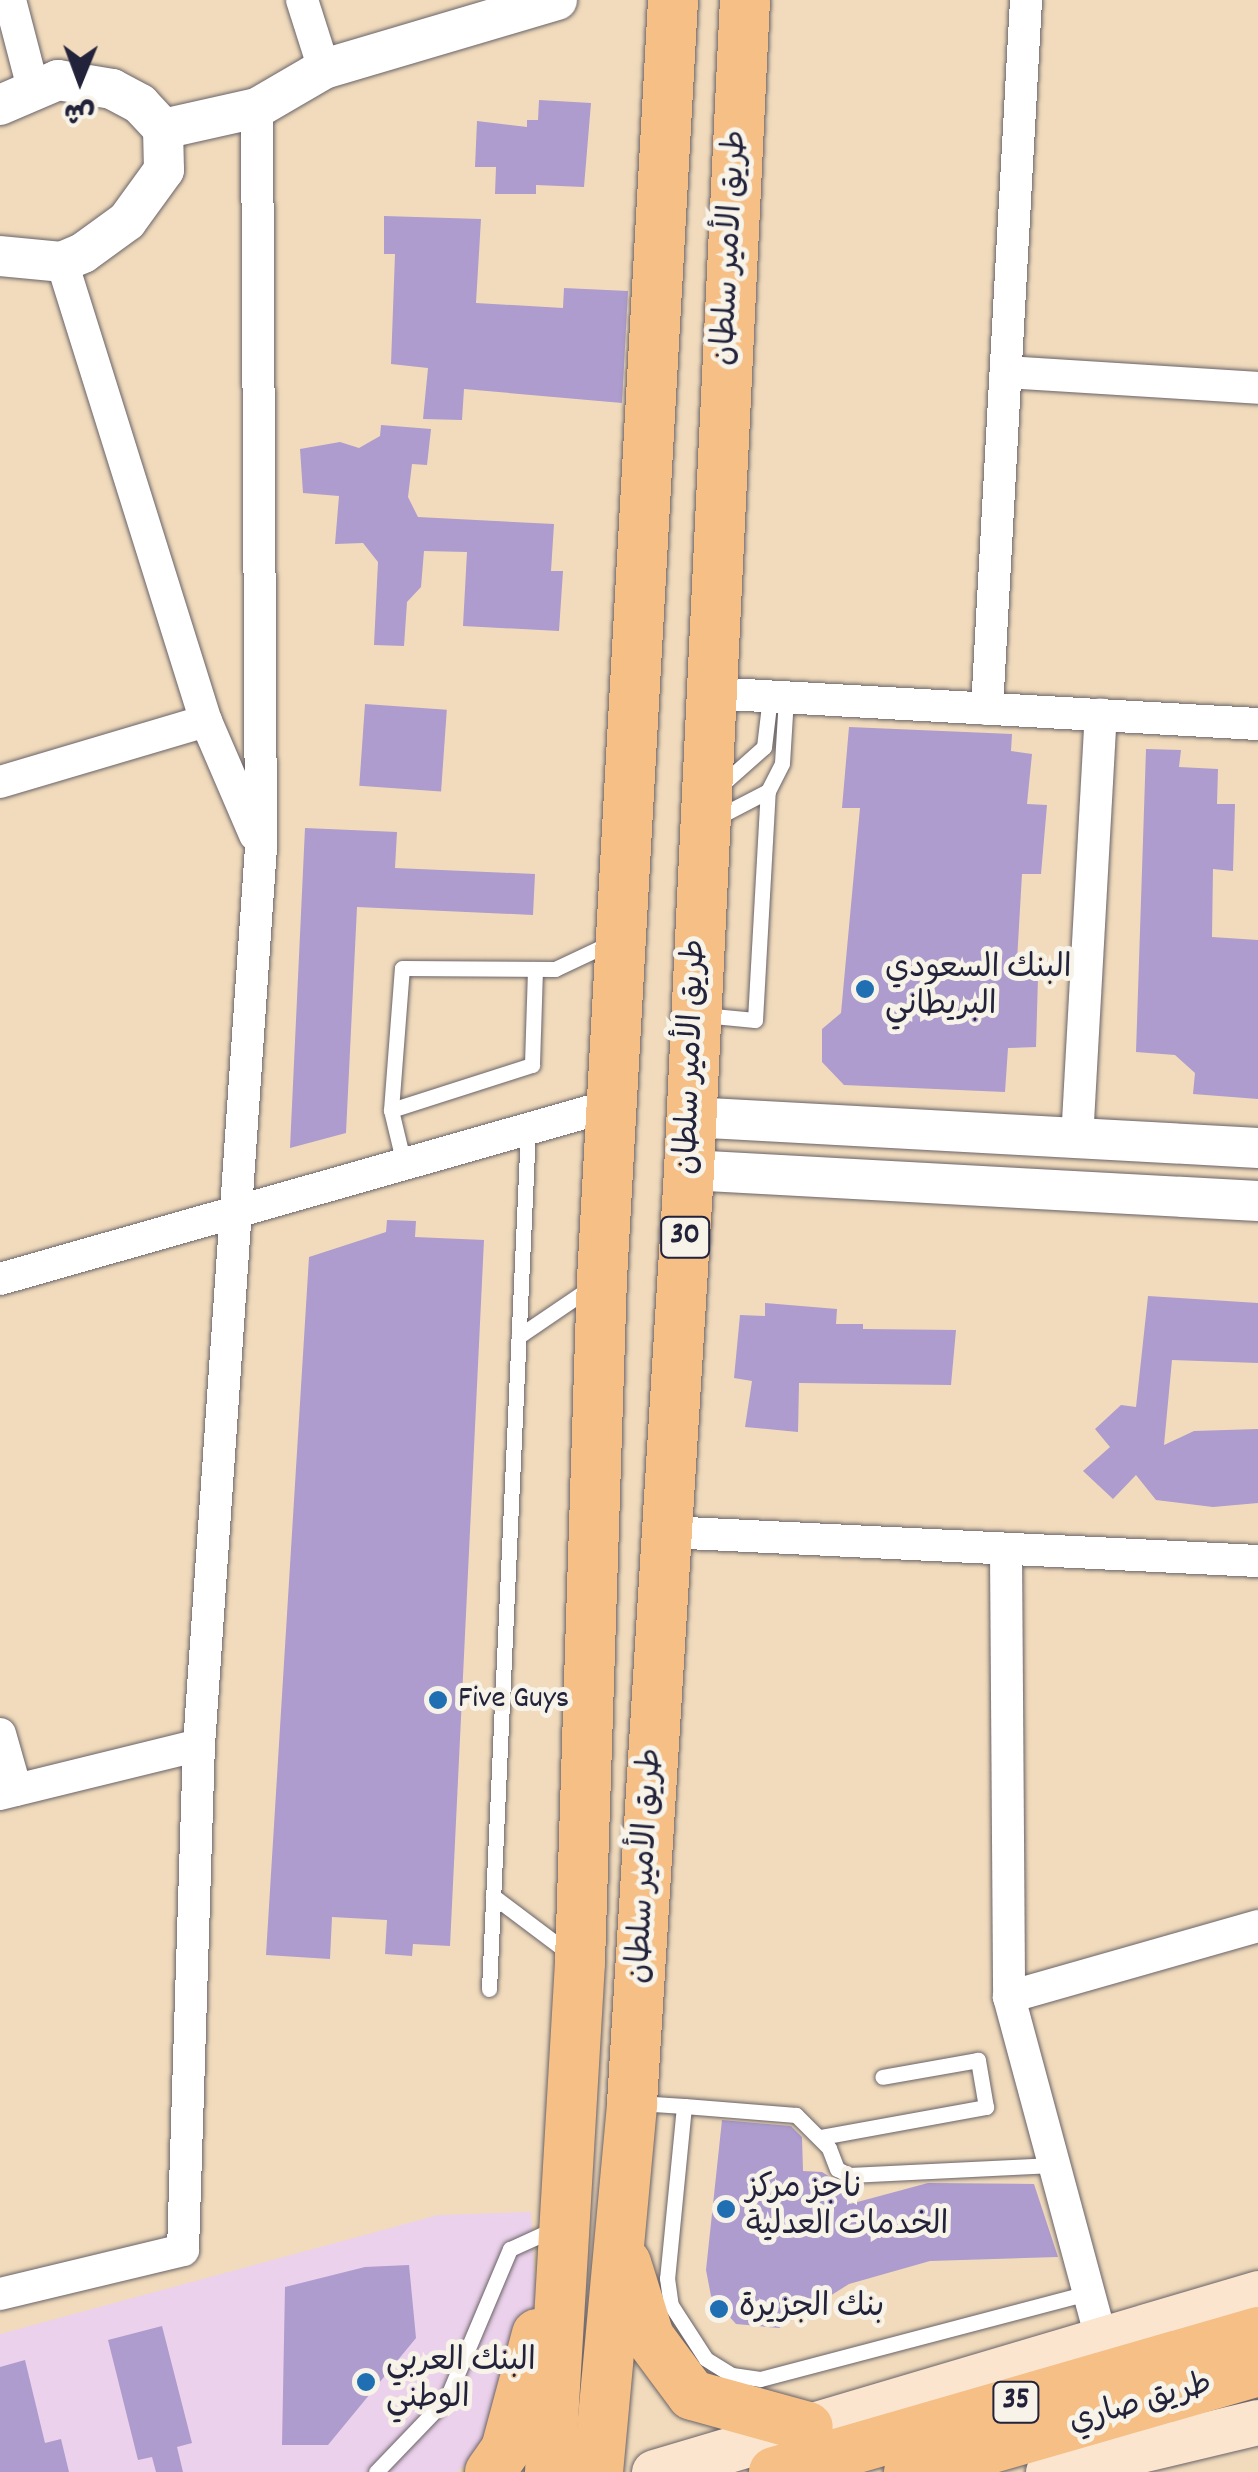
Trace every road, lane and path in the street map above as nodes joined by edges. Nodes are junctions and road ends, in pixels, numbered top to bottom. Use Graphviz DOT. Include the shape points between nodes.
graph roads {
  1 [pos="10,0"];
  2 [pos="302,0"];
  3 [pos="557,0"];
  4 [pos="673,0"];
  5 [pos="745,0"];
  6 [pos="1026,0"];
  7 [pos="324,69"];
  8 [pos="16,96"];
  9 [pos="257,108"];
  10 [pos="163,128"];
  11 [pos="0,256"];
  12 [pos="62,262"];
  13 [pos="1006,372"];
  14 [pos="1258,388"];
  15 [pos="710,693"];
  16 [pos="778,697"];
  17 [pos="988,709"];
  18 [pos="1101,715"];
  19 [pos="206,720"];
  20 [pos="1258,724"];
  21 [pos="0,782"];
  22 [pos="768,792"];
  23 [pos="704,812"];
  24 [pos="261,848"];
  25 [pos="622,938"];
  26 [pos="535,970"];
  27 [pos="694,1014"];
  28 [pos="612,1106"];
  29 [pos="391,1110"];
  30 [pos="690,1118"];
  31 [pos="528,1129"];
  32 [pos="1077,1140"];
  33 [pos="1155,1144"];
  34 [pos="1258,1148"];
  35 [pos="404,1164"];
  36 [pos="689,1170"];
  37 [pos="1152,1196"];
  38 [pos="1258,1202"];
  39 [pos="236,1212"];
  40 [pos="0,1278"];
  41 [pos="602,1279"];
  42 [pos="519,1336"];
  43 [pos="667,1532"];
  44 [pos="1006,1552"];
  45 [pos="1258,1560"];
  46 [pos="0,1734"];
  47 [pos="199,1746"];
  48 [pos="8,1792"];
  49 [pos="493,1896"];
  50 [pos="1258,1926"];
  51 [pos="580,1962"];
  52 [pos="489,1989"];
  53 [pos="1009,1997"];
  54 [pos="882,2077"];
  55 [pos="632,2103"];
  56 [pos="684,2106"];
  57 [pos="821,2137"];
  58 [pos="1053,2165"];
  59 [pos="566,2223"];
  60 [pos="620,2241"];
  61 [pos="1087,2293"];
  62 [pos="1258,2293"];
  63 [pos="0,2294"];
  64 [pos="1258,2332"];
  65 [pos="1102,2341"];
  66 [pos="1258,2371"];
  67 [pos="1258,2422"];
  68 [pos="808,2428"];
  69 [pos="376,2472"];
  70 [pos="490,2472"];
  71 [pos="550,2472"];
  72 [pos="598,2472"];
  73 [pos="654,2472"];
  74 [pos="712,2472"];
  75 [pos="774,2472"];
  76 [pos="909,2472"];
  77 [pos="1048,2472"];
  1 -- 8 [label="street"];
  2 -- 7 [label="street"];
  3 -- 7 [label="street"];
  4 -- 25 [label="main road, طريق الأمير سلطان"];
  5 -- 15 [label="main road, طريق الأمير سلطان / 30"];
  6 -- 13 [label="street"];
  7 -- 9 [label="street"];
  8 -- 10 [label="street" via="58,80 112,89 140,104"];
  9 -- 10 [label="street"];
  9 -- 24 [label="street"];
  10 -- 12 [label="street" via="164,170 147,200 102,240"];
  11 -- 12 [label="street"];
  12 -- 19 [label="street"];
  13 -- 14 [label="street"];
  13 -- 17 [label="street"];
  15 -- 16 [label="street"];
  15 -- 23 [label="main road, طريق الأمير سلطان / 30"];
  16 -- 17 [label="street"];
  16 -- 22 [label="lane" via="782,764"];
  16 -- 23 [label="lane" via="764,748"];
  17 -- 18 [label="street"];
  18 -- 20 [label="street"];
  18 -- 32 [label="street"];
  19 -- 21 [label="street"];
  19 -- 24 [label="street"];
  22 -- 23 [label="lane"];
  22 -- 27 [label="lane" via="755,1020"];
  23 -- 27 [label="main road, طريق الأمير سلطان / 30"];
  24 -- 39 [label="street"];
  25 -- 26 [label="lane" via="555,969"];
  25 -- 28 [label="main road, طريق الأمير سلطان"];
  26 -- 29 [label="lane" via="532,1065"];
  26 -- 29 [label="lane" via="402,968"];
  27 -- 30 [label="main road, طريق الأمير سلطان / 30"];
  28 -- 31 [label="street"];
  28 -- 41 [label="main road, طريق الأمير سلطان"];
  29 -- 35 [label="lane"];
  30 -- 32 [label="street"];
  30 -- 36 [label="main road, طريق الأمير سلطان / 30"];
  31 -- 35 [label="street"];
  31 -- 42 [label="lane"];
  32 -- 33 [label="street"];
  33 -- 34 [label="street"];
  33 -- 37 [label="street"];
  35 -- 39 [label="street"];
  36 -- 37 [label="street"];
  36 -- 43 [label="main road, طريق الأمير سلطان / 30"];
  37 -- 38 [label="street"];
  39 -- 40 [label="street"];
  39 -- 47 [label="street"];
  41 -- 42 [label="lane"];
  41 -- 51 [label="main road, طريق الأمير سلطان"];
  42 -- 49 [label="lane"];
  43 -- 44 [label="street"];
  43 -- 55 [label="main road, طريق الأمير سلطان / 30"];
  44 -- 45 [label="street"];
  44 -- 53 [label="street"];
  46 -- 48 [label="street"];
  47 -- 48 [label="street"];
  47 -- 63 [label="street" via="183,2250"];
  49 -- 51 [label="lane"];
  49 -- 52 [label="lane"];
  50 -- 53 [label="street"];
  51 -- 59 [label="main road, طريق الأمير سلطان"];
  53 -- 58 [label="street"];
  54 -- 57 [label="lane" via="978,2060 986,2107"];
  55 -- 56 [label="lane"];
  55 -- 60 [label="main road, طريق الأمير سلطان / 30"];
  56 -- 57 [label="lane" via="796,2115"];
  56 -- 61 [label="lane" via="667,2278 671,2305 696,2347 732,2375 760,2379"];
  57 -- 58 [label="lane" via="837,2169 849,2175"];
  58 -- 61 [label="street"];
  59 -- 69 [label="lane" via="510,2250 447,2398"];
  59 -- 70 [label="main road" via="506,2449"];
  59 -- 71 [label="main road, طريق الأمير سلطان"];
  60 -- 68 [label="main road" via="650,2337 692,2395"];
  60 -- 72 [label="main road, طريق الأمير سلطان / 30"];
  61 -- 65 [label="street"];
  62 -- 65 [label="main road"];
  64 -- 75 [label="main road, طريق صاري / 35"];
  65 -- 68 [label="main road"];
  66 -- 76 [label="main road, طريق صاري / 35"];
  67 -- 77 [label="main road"];
  68 -- 73 [label="main road"];
  68 -- 74 [label="main road"];
}
